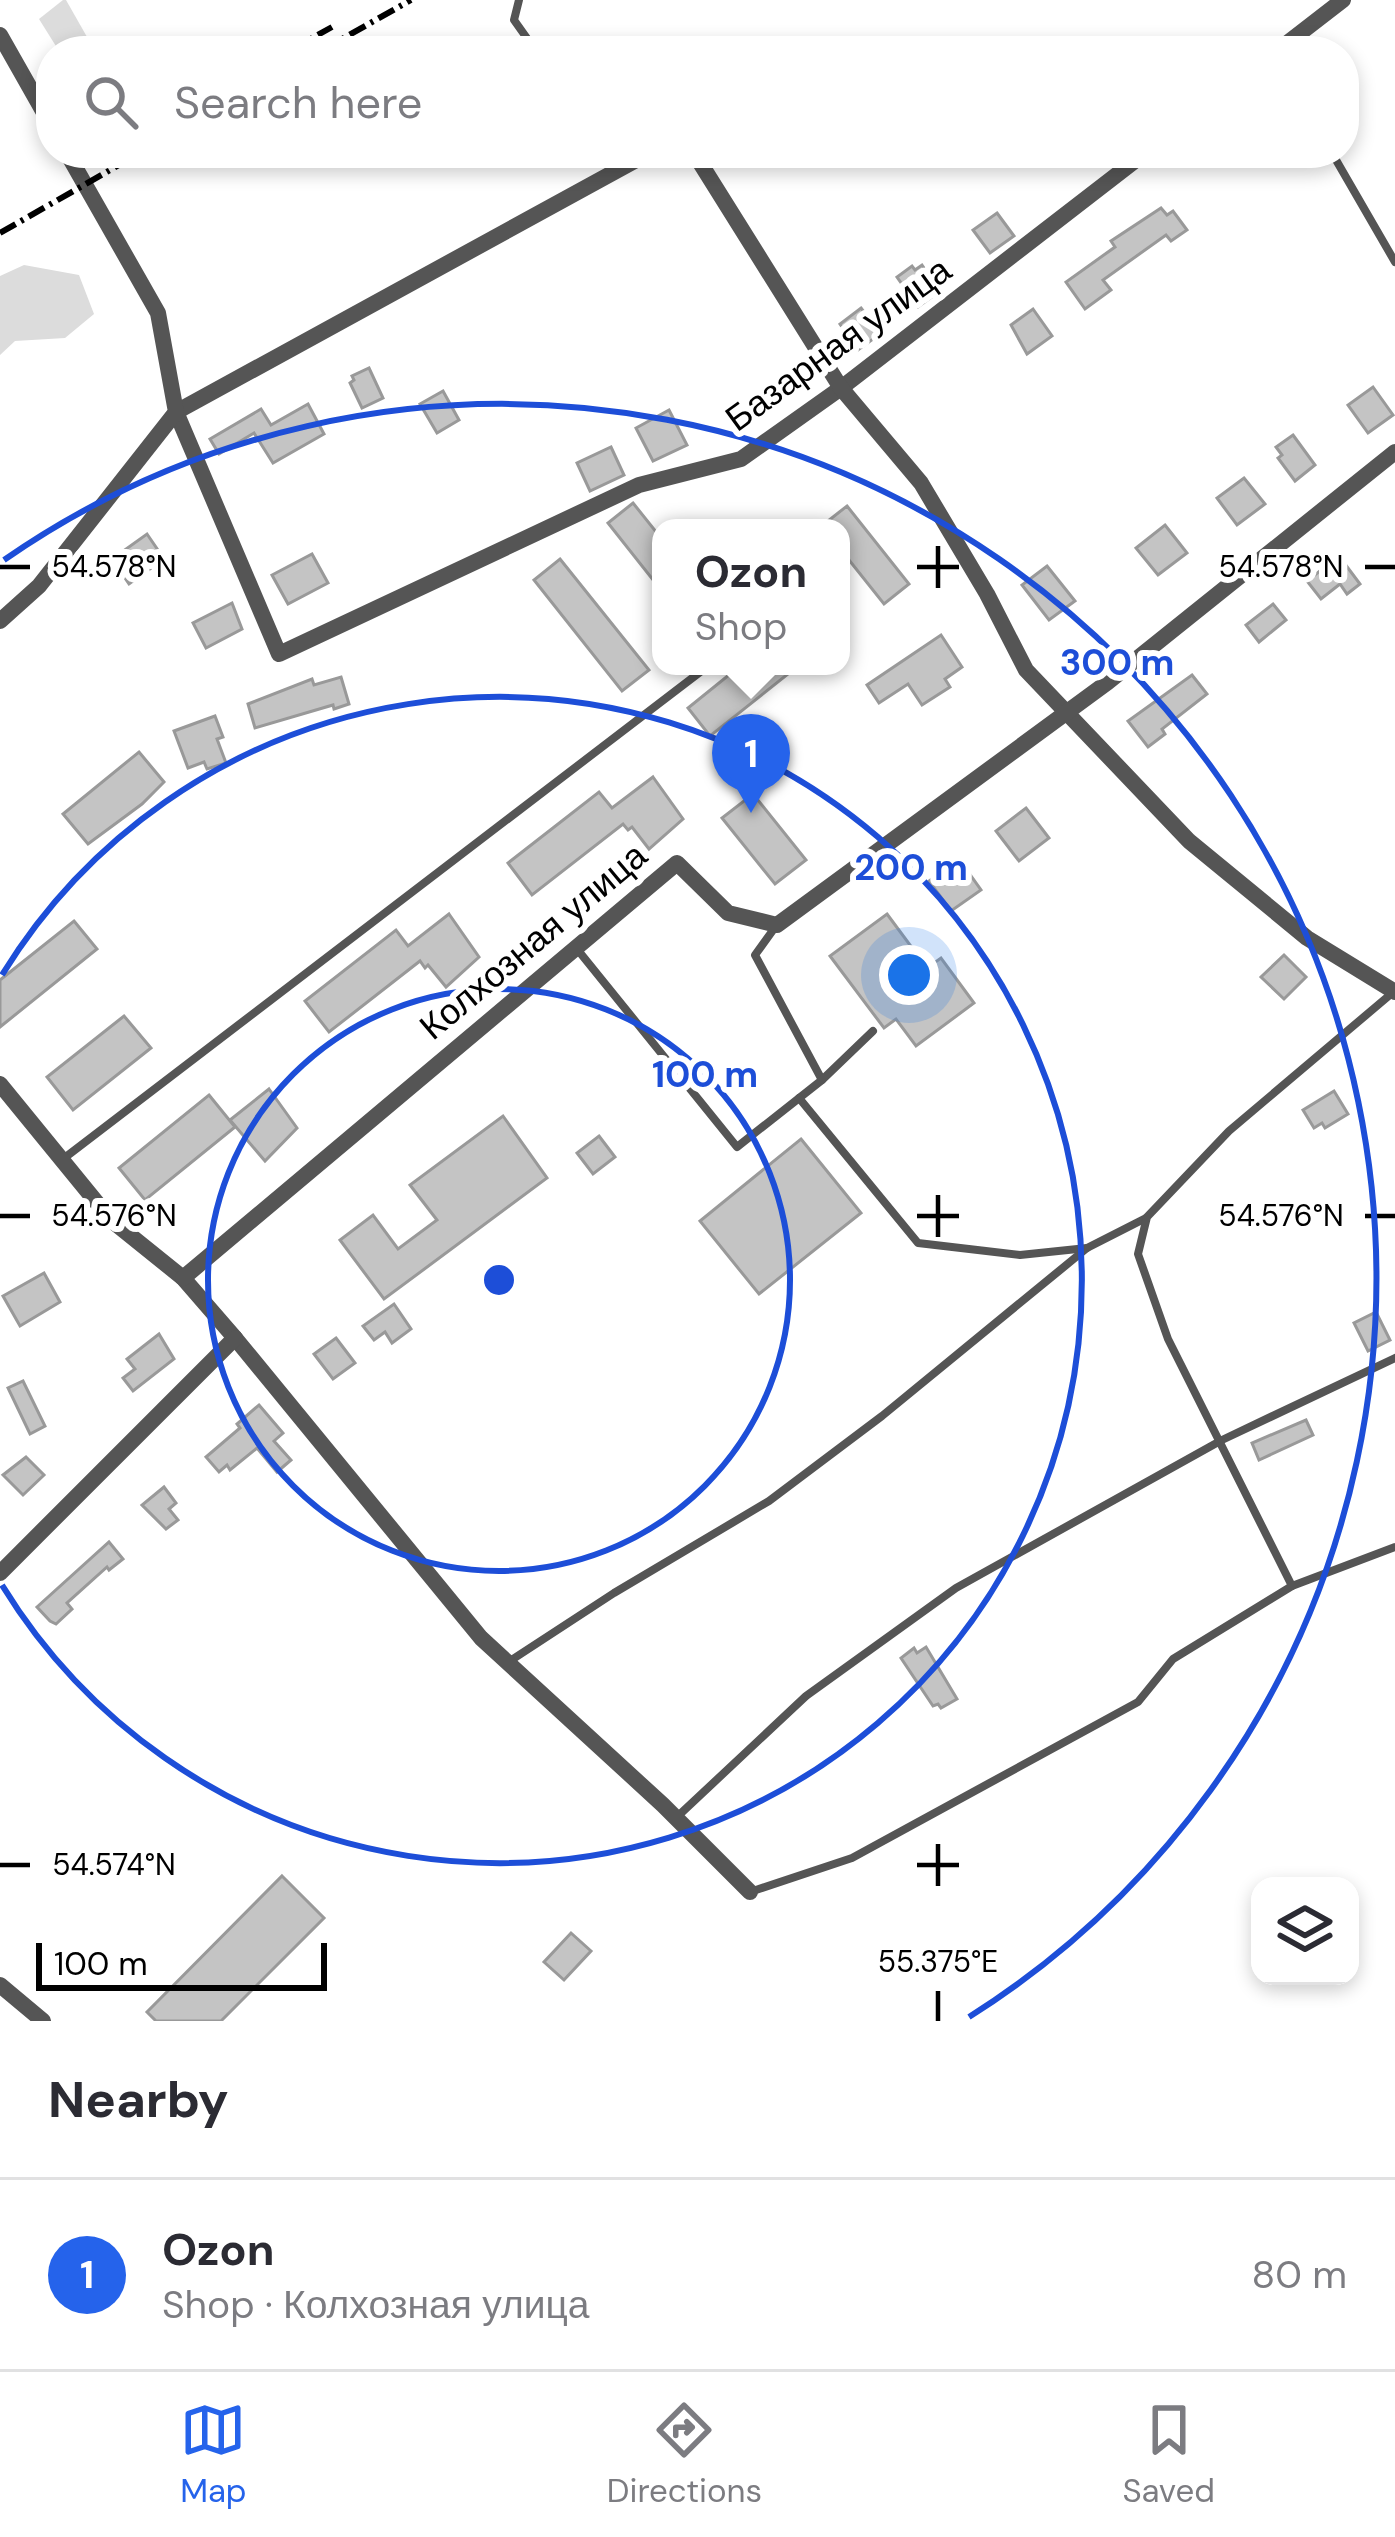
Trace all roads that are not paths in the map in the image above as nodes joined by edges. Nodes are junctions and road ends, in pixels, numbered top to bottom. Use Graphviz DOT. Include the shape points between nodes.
graph roads {
  1 [pos="519,0"];
  2 [pos="1342,0"];
  3 [pos="0,34"];
  4 [pos="525,36"];
  5 [pos="1295,36"];
  6 [pos="36,98"];
  7 [pos="75,168"];
  8 [pos="603,168"];
  9 [pos="703,168"];
  10 [pos="1126,168"];
  11 [pos="1341,168"];
  12 [pos="1395,262"];
  13 [pos="841,388"];
  14 [pos="176,412"];
  15 [pos="1395,452"];
  16 [pos="0,621"];
  17 [pos="696,675"];
  18 [pos="1063,714"];
  19 [pos="776,925"];
  20 [pos="576,948"];
  21 [pos="1394,993"];
  22 [pos="873,1031"];
  23 [pos="822,1080"];
  24 [pos="0,1084"];
  25 [pos="799,1098"];
  26 [pos="62,1160"];
  27 [pos="1147,1217"];
  28 [pos="1087,1248"];
  29 [pos="183,1277"];
  30 [pos="235,1338"];
  31 [pos="1395,1358"];
  32 [pos="1222,1440"];
  33 [pos="1395,1547"];
  34 [pos="0,1573"];
  35 [pos="1292,1586"];
  36 [pos="508,1662"];
  37 [pos="676,1818"];
  38 [pos="750,1892"];
  39 [pos="0,1985"];
  40 [pos="44,2021"];
  1 -- 4 [label="lane" via="514,20"];
  2 -- 5 [label="street"];
  3 -- 6 [label="street"];
  7 -- 14 [label="street" via="158,314"];
  8 -- 14 [label="street"];
  9 -- 13 [label="street"];
  10 -- 13 [label="street, Базарная улица"];
  11 -- 12 [label="lane"];
  13 -- 14 [label="street, Базарная улица" via="741,458 639,485 279,654"];
  13 -- 18 [label="street" via="921,483 1025,670"];
  14 -- 16 [label="street" via="38,586"];
  15 -- 18 [label="street"];
  17 -- 26 [label="lane"];
  18 -- 19 [label="street"];
  18 -- 21 [label="street" via="1189,842 1307,938"];
  19 -- 20 [label="street, Колхозная улица" via="728,914 677,863"];
  19 -- 23 [label="lane" via="754,955"];
  20 -- 25 [label="lane" via="737,1147"];
  20 -- 29 [label="street, Колхозная улица"];
  21 -- 27 [label="lane" via="1229,1132"];
  22 -- 23 [label="lane"];
  23 -- 25 [label="lane"];
  24 -- 26 [label="street"];
  25 -- 28 [label="lane" via="919,1243 1020,1255"];
  26 -- 29 [label="street" via="111,1220"];
  27 -- 28 [label="lane"];
  27 -- 32 [label="lane" via="1138,1254 1168,1340"];
  28 -- 36 [label="lane" via="769,1501"];
  29 -- 30 [label="street"];
  30 -- 34 [label="street"];
  30 -- 36 [label="street"];
  31 -- 32 [label="lane"];
  32 -- 35 [label="lane"];
  32 -- 37 [label="lane" via="956,1588 806,1696"];
  33 -- 35 [label="lane"];
  35 -- 38 [label="lane" via="1173,1659 1138,1702 852,1858"];
  36 -- 37 [label="street"];
  37 -- 38 [label="street"];
  39 -- 40 [label="street"];
}
